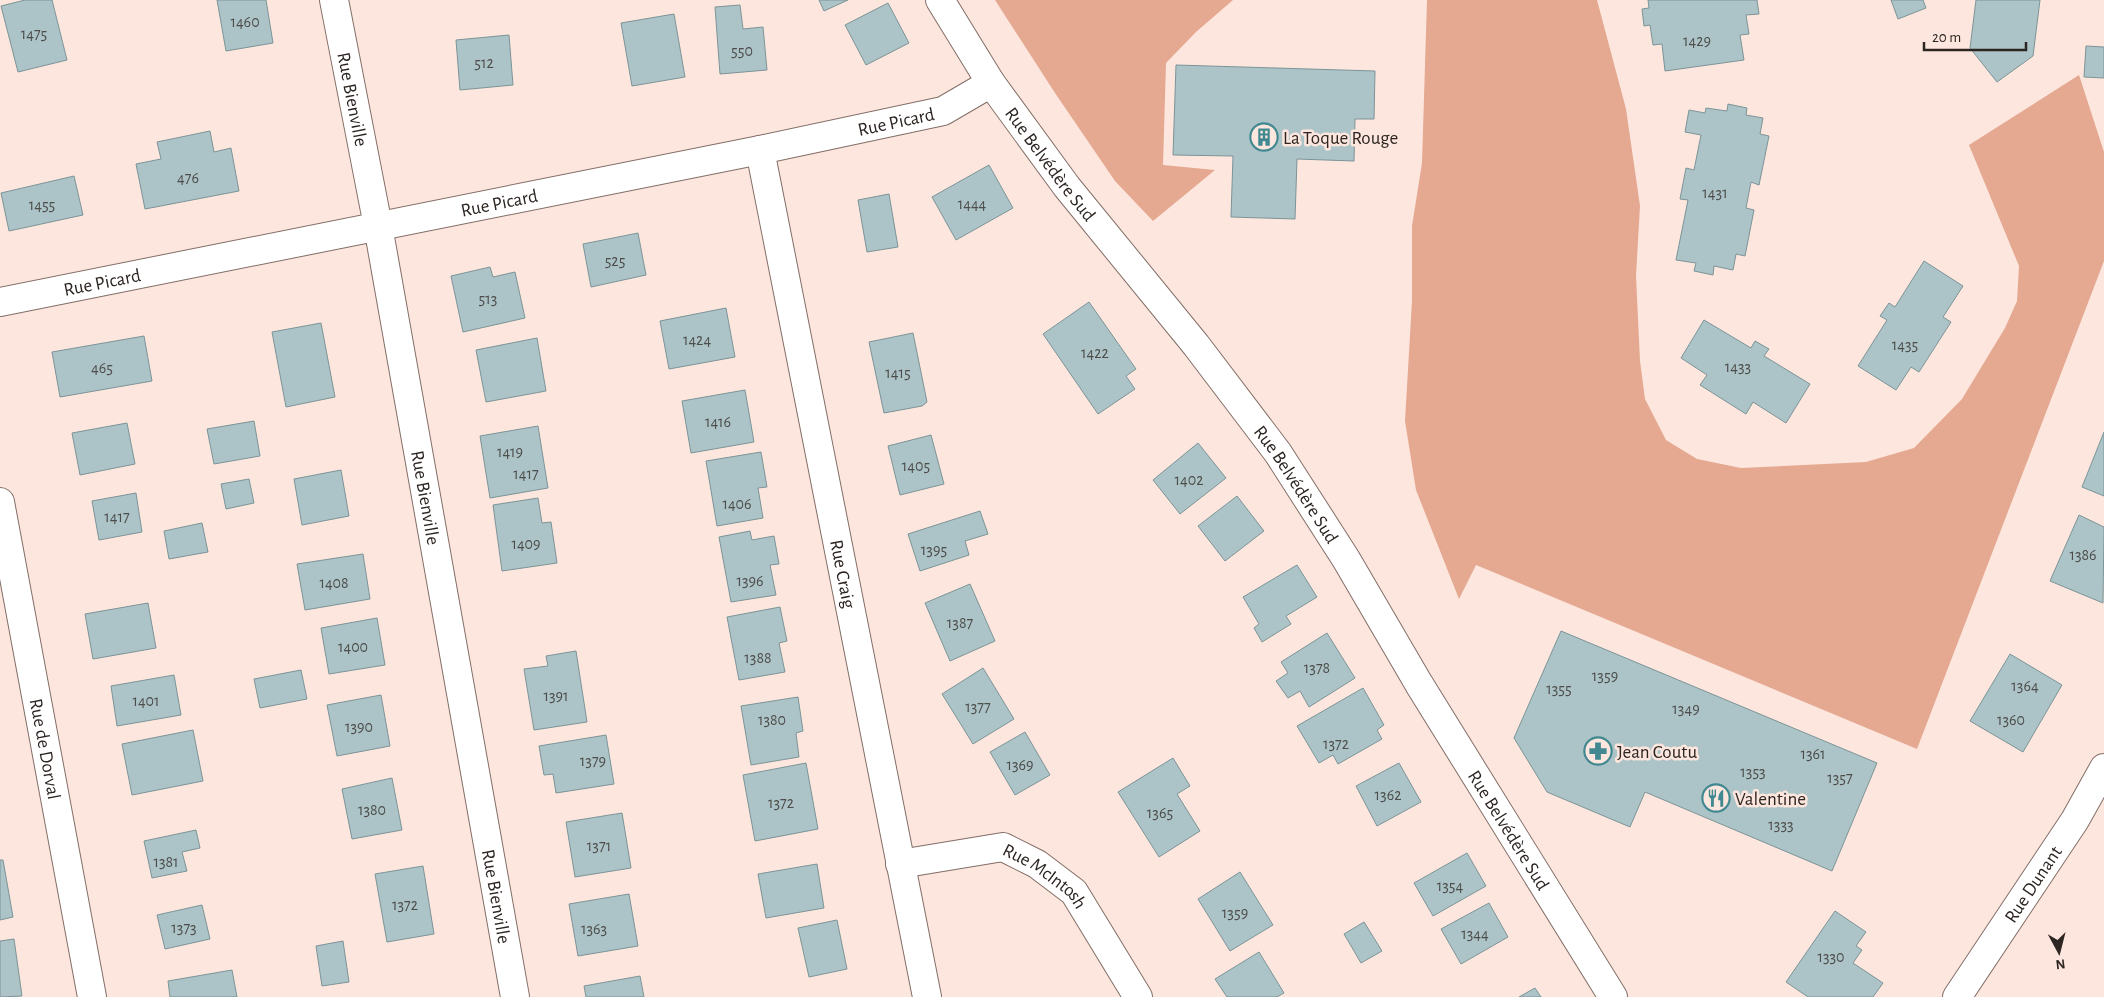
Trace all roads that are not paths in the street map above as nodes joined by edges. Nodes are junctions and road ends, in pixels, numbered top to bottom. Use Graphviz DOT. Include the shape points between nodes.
graph roads {
  1 [pos="334,0"];
  2 [pos="940,0"];
  3 [pos="992,83"];
  4 [pos="760,150"];
  5 [pos="378,226"];
  6 [pos="0,302"];
  7 [pos="0,502"];
  8 [pos="2104,768"];
  9 [pos="900,864"];
  10 [pos="92,997"];
  11 [pos="515,997"];
  12 [pos="927,997"];
  13 [pos="1138,997"];
  14 [pos="1613,997"];
  15 [pos="1957,997"];
  1 -- 5 [label="street, Rue Bienville"];
  2 -- 3 [label="street, Rue Belvédère Sud"];
  3 -- 4 [label="street, Rue Picard" via="943,111"];
  3 -- 14 [label="street, Rue Belvédère Sud" via="1067,187 1196,345 1278,453 1346,558 1419,684"];
  4 -- 5 [label="street, Rue Picard"];
  4 -- 9 [label="street, Rue Craig"];
  5 -- 6 [label="street, Rue Picard"];
  5 -- 11 [label="street, Rue Bienville"];
  7 -- 10 [label="street, Rue de Dorval"];
  8 -- 15 [label="street, Rue Dunant" via="2074,820"];
  9 -- 12 [label="street, Rue Craig"];
  9 -- 13 [label="street, Rue McIntosh" via="1003,846 1037,864 1074,892"];
}
